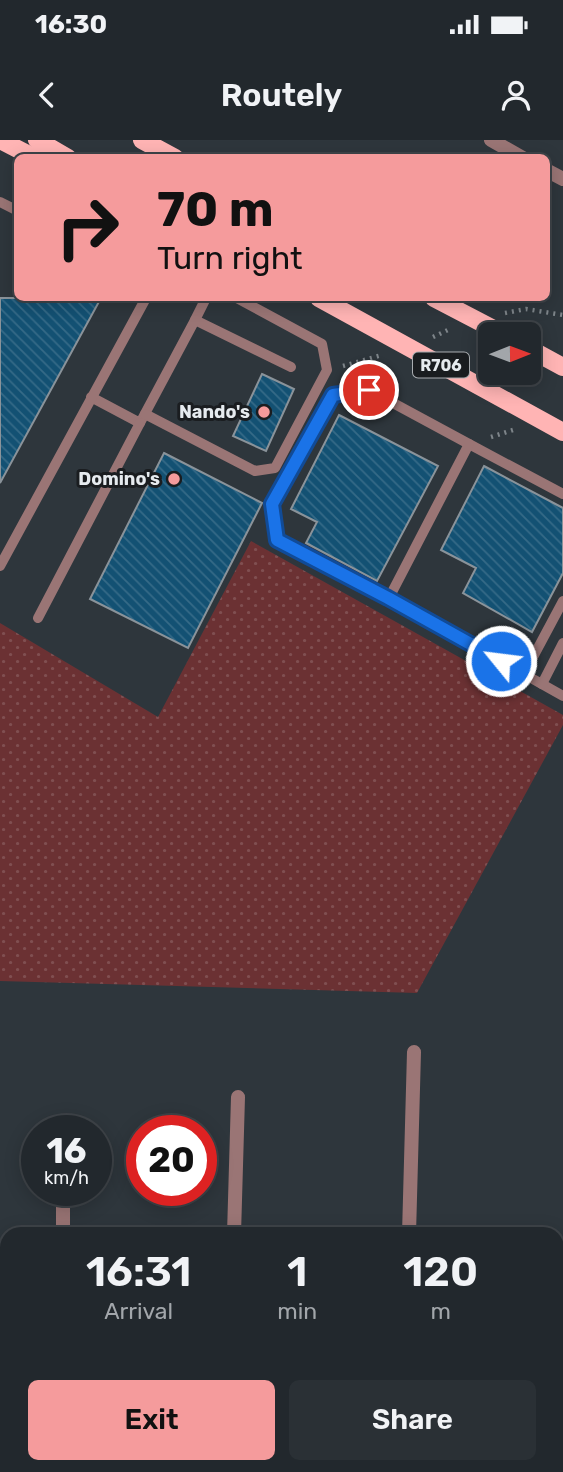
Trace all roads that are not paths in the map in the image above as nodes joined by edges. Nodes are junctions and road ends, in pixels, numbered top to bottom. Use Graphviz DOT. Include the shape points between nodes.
graph roads {
  1 [pos="0,140"];
  2 [pos="37,140"];
  3 [pos="142,140"];
  4 [pos="491,140"];
  5 [pos="27,154"];
  6 [pos="61,154"];
  7 [pos="168,154"];
  8 [pos="516,154"];
  9 [pos="144,301"];
  10 [pos="204,301"];
  11 [pos="243,301"];
  12 [pos="324,301"];
  13 [pos="440,301"];
  14 [pos="194,320"];
  15 [pos="480,322"];
  16 [pos="541,355"];
  17 [pos="291,366"];
  18 [pos="563,367"];
  19 [pos="91,397"];
  20 [pos="142,418"];
  21 [pos="563,432"];
  22 [pos="469,444"];
  23 [pos="563,494"];
  24 [pos="0,566"];
  25 [pos="388,598"];
  26 [pos="563,601"];
  27 [pos="38,618"];
  28 [pos="563,643"];
  29 [pos="524,674"];
  30 [pos="542,684"];
  31 [pos="563,696"];
  32 [pos="414,1052"];
  33 [pos="239,1097"];
  34 [pos="63,1206"];
  35 [pos="63,1227"];
  36 [pos="234,1227"];
  37 [pos="409,1227"];
  1 -- 5 [label="main road"];
  2 -- 6 [label="main road"];
  3 -- 7 [label="main road"];
  4 -- 8 [label="street"];
  9 -- 19 [label="lane"];
  10 -- 14 [label="lane"];
  11 -- 20 [label="lane" via="322,344 327,370 275,468 255,471"];
  12 -- 21 [label="main road, R706"];
  13 -- 15 [label="main road"];
  14 -- 17 [label="lane"];
  14 -- 20 [label="lane"];
  16 -- 18 [label="main road"];
  19 -- 20 [label="lane"];
  19 -- 24 [label="lane"];
  20 -- 27 [label="lane"];
  22 -- 23 [label="lane"];
  22 -- 25 [label="lane"];
  22 -- 25 [label="lane" via="369,390 333,395 272,504 277,540"];
  25 -- 29 [label="lane"];
  26 -- 29 [label="lane"];
  28 -- 30 [label="lane"];
  29 -- 30 [label="lane"];
  30 -- 31 [label="lane"];
  32 -- 37 [label="street"];
  33 -- 36 [label="street"];
  34 -- 35 [label="street"];
}
